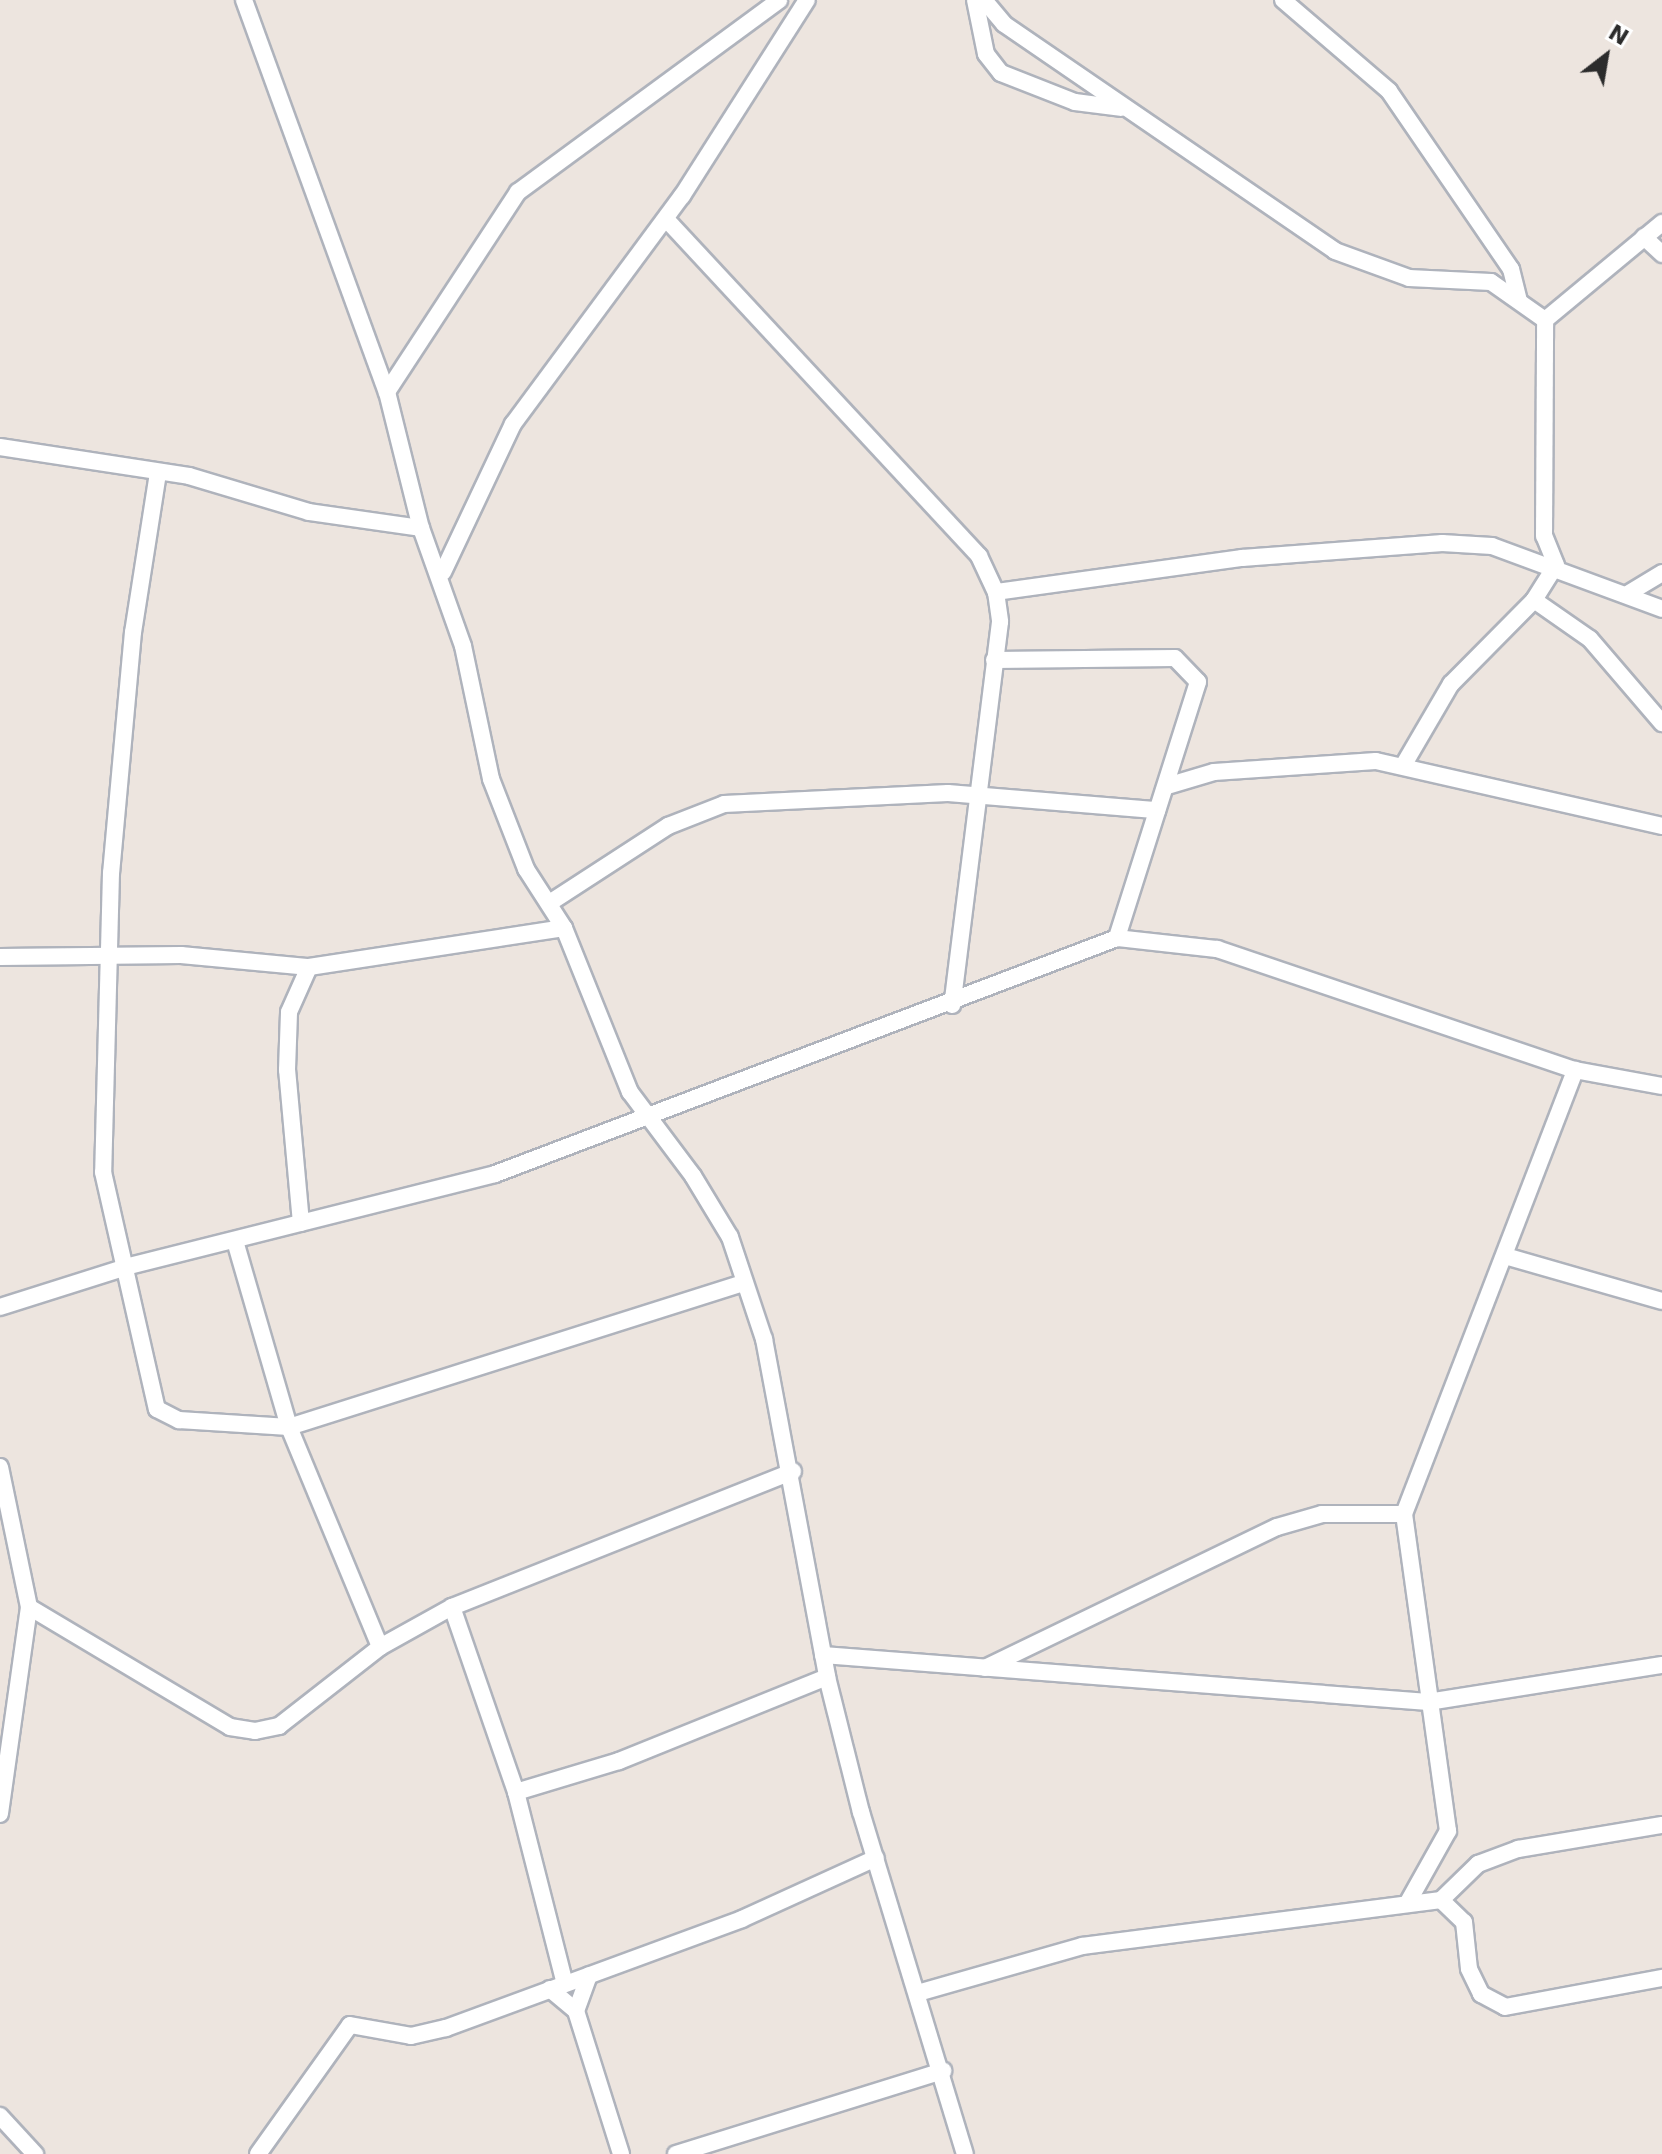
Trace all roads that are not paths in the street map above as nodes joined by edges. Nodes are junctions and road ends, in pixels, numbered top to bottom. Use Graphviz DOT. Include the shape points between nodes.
graph roads {
  1 [pos="244,0"];
  2 [pos="779,0"];
  3 [pos="807,0"];
  4 [pos="975,0"];
  5 [pos="984,0"];
  6 [pos="1283,0"];
  7 [pos="1125,109"];
  8 [pos="666,219"];
  9 [pos="1662,223"];
  10 [pos="1644,237"];
  11 [pos="1662,254"];
  12 [pos="1519,300"];
  13 [pos="1545,320"];
  14 [pos="387,392"];
  15 [pos="0,447"];
  16 [pos="158,473"];
  17 [pos="421,528"];
  18 [pos="1556,565"];
  19 [pos="443,572"];
  20 [pos="1662,573"];
  21 [pos="996,592"];
  22 [pos="1629,593"];
  23 [pos="1534,600"];
  24 [pos="1662,609"];
  25 [pos="994,660"];
  26 [pos="1662,723"];
  27 [pos="1403,766"];
  28 [pos="1167,786"];
  29 [pos="974,794"];
  30 [pos="1157,810"];
  31 [pos="1662,826"];
  32 [pos="551,902"];
  33 [pos="564,928"];
  34 [pos="1117,938"];
  35 [pos="0,957"];
  36 [pos="113,958"];
  37 [pos="309,967"];
  38 [pos="952,1005"];
  39 [pos="1575,1070"];
  40 [pos="1662,1086"];
  41 [pos="649,1117"];
  42 [pos="301,1223"];
  43 [pos="235,1241"];
  44 [pos="1505,1256"];
  45 [pos="129,1266"];
  46 [pos="745,1282"];
  47 [pos="1662,1301"];
  48 [pos="0,1307"];
  49 [pos="289,1427"];
  50 [pos="0,1467"];
  51 [pos="793,1471"];
  52 [pos="1404,1514"];
  53 [pos="29,1607"];
  54 [pos="452,1607"];
  55 [pos="380,1647"];
  56 [pos="823,1655"];
  57 [pos="1662,1665"];
  58 [pos="983,1669"];
  59 [pos="827,1677"];
  60 [pos="1428,1702"];
  61 [pos="516,1792"];
  62 [pos="0,1814"];
  63 [pos="1662,1825"];
  64 [pos="876,1858"];
  65 [pos="1441,1900"];
  66 [pos="1407,1904"];
  67 [pos="589,1975"];
  68 [pos="1662,1978"];
  69 [pos="558,1987"];
  70 [pos="921,1992"];
  71 [pos="576,2011"];
  72 [pos="943,2071"];
  73 [pos="0,2116"];
  74 [pos="35,2154"];
  75 [pos="258,2154"];
  76 [pos="621,2154"];
  77 [pos="676,2154"];
  78 [pos="965,2154"];
  1 -- 14 [label="street"];
  2 -- 14 [label="street" via="518,192"];
  3 -- 8 [label="street"];
  4 -- 7 [label="street" via="986,54 1001,73 1075,102"];
  5 -- 7 [label="street" via="1004,24"];
  6 -- 12 [label="street" via="1389,91 1495,243"];
  7 -- 12 [label="street" via="1335,251 1409,278 1475,278"];
  8 -- 19 [label="street" via="513,424"];
  8 -- 21 [label="street" via="979,556"];
  9 -- 10 [label="street"];
  10 -- 11 [label="street"];
  10 -- 13 [label="street"];
  12 -- 13 [label="street"];
  13 -- 18 [label="street" via="1544,536"];
  14 -- 17 [label="street"];
  15 -- 16 [label="street"];
  16 -- 17 [label="street" via="309,512"];
  16 -- 36 [label="street" via="133,632 111,873"];
  17 -- 19 [label="street"];
  18 -- 21 [label="street" via="1492,546 1442,543 1242,558"];
  18 -- 22 [label="street"];
  18 -- 23 [label="street"];
  19 -- 32 [label="street" via="491,779 526,869"];
  20 -- 22 [label="street"];
  21 -- 25 [label="street"];
  22 -- 24 [label="street"];
  23 -- 26 [label="street" via="1590,639"];
  23 -- 27 [label="street" via="1477,651"];
  25 -- 28 [label="street" via="1175,658 1187,665 1198,682"];
  25 -- 29 [label="street"];
  27 -- 28 [label="street" via="1346,761 1214,772"];
  27 -- 31 [label="street"];
  28 -- 30 [label="street"];
  29 -- 30 [label="street"];
  29 -- 32 [label="street" via="724,804 668,826"];
  29 -- 38 [label="street"];
  30 -- 34 [label="street"];
  32 -- 33 [label="street"];
  33 -- 37 [label="street"];
  33 -- 41 [label="street" via="613,1060"];
  34 -- 38 [label="street"];
  34 -- 39 [label="street" via="1217,949"];
  35 -- 36 [label="street"];
  36 -- 37 [label="street"];
  36 -- 45 [label="street" via="103,1172 115,1243"];
  37 -- 42 [label="street" via="289,1012 287,1070"];
  38 -- 41 [label="street"];
  39 -- 40 [label="street"];
  39 -- 44 [label="street"];
  41 -- 42 [label="street" via="495,1174"];
  41 -- 46 [label="street" via="730,1237"];
  42 -- 43 [label="street"];
  43 -- 45 [label="street"];
  43 -- 49 [label="street"];
  44 -- 47 [label="street"];
  44 -- 52 [label="street"];
  45 -- 48 [label="street"];
  45 -- 49 [label="street" via="164,1416"];
  46 -- 49 [label="street"];
  46 -- 51 [label="street"];
  49 -- 55 [label="street"];
  50 -- 53 [label="street"];
  51 -- 54 [label="street"];
  51 -- 56 [label="street"];
  52 -- 58 [label="street" via="1322,1514 1277,1527"];
  52 -- 60 [label="street"];
  53 -- 55 [label="street" via="230,1727 255,1731 279,1726"];
  53 -- 62 [label="street"];
  54 -- 55 [label="street"];
  54 -- 61 [label="street"];
  56 -- 58 [label="street"];
  56 -- 59 [label="street"];
  57 -- 60 [label="street"];
  58 -- 60 [label="street"];
  59 -- 61 [label="street" via="619,1761"];
  59 -- 64 [label="street"];
  60 -- 66 [label="street" via="1448,1831"];
  61 -- 69 [label="street"];
  63 -- 65 [label="street" via="1518,1849 1478,1864"];
  64 -- 67 [label="street" via="742,1919"];
  64 -- 70 [label="street"];
  65 -- 66 [label="street"];
  65 -- 68 [label="street" via="1464,1922 1469,1969 1481,1994 1505,2007"];
  66 -- 70 [label="street" via="1082,1946"];
  67 -- 69 [label="street"];
  67 -- 71 [label="street"];
  69 -- 71 [label="street"];
  69 -- 75 [label="street" via="411,2036 350,2025"];
  70 -- 72 [label="street"];
  71 -- 76 [label="street"];
  72 -- 77 [label="street"];
  72 -- 78 [label="street"];
  73 -- 74 [label="street"];
}
